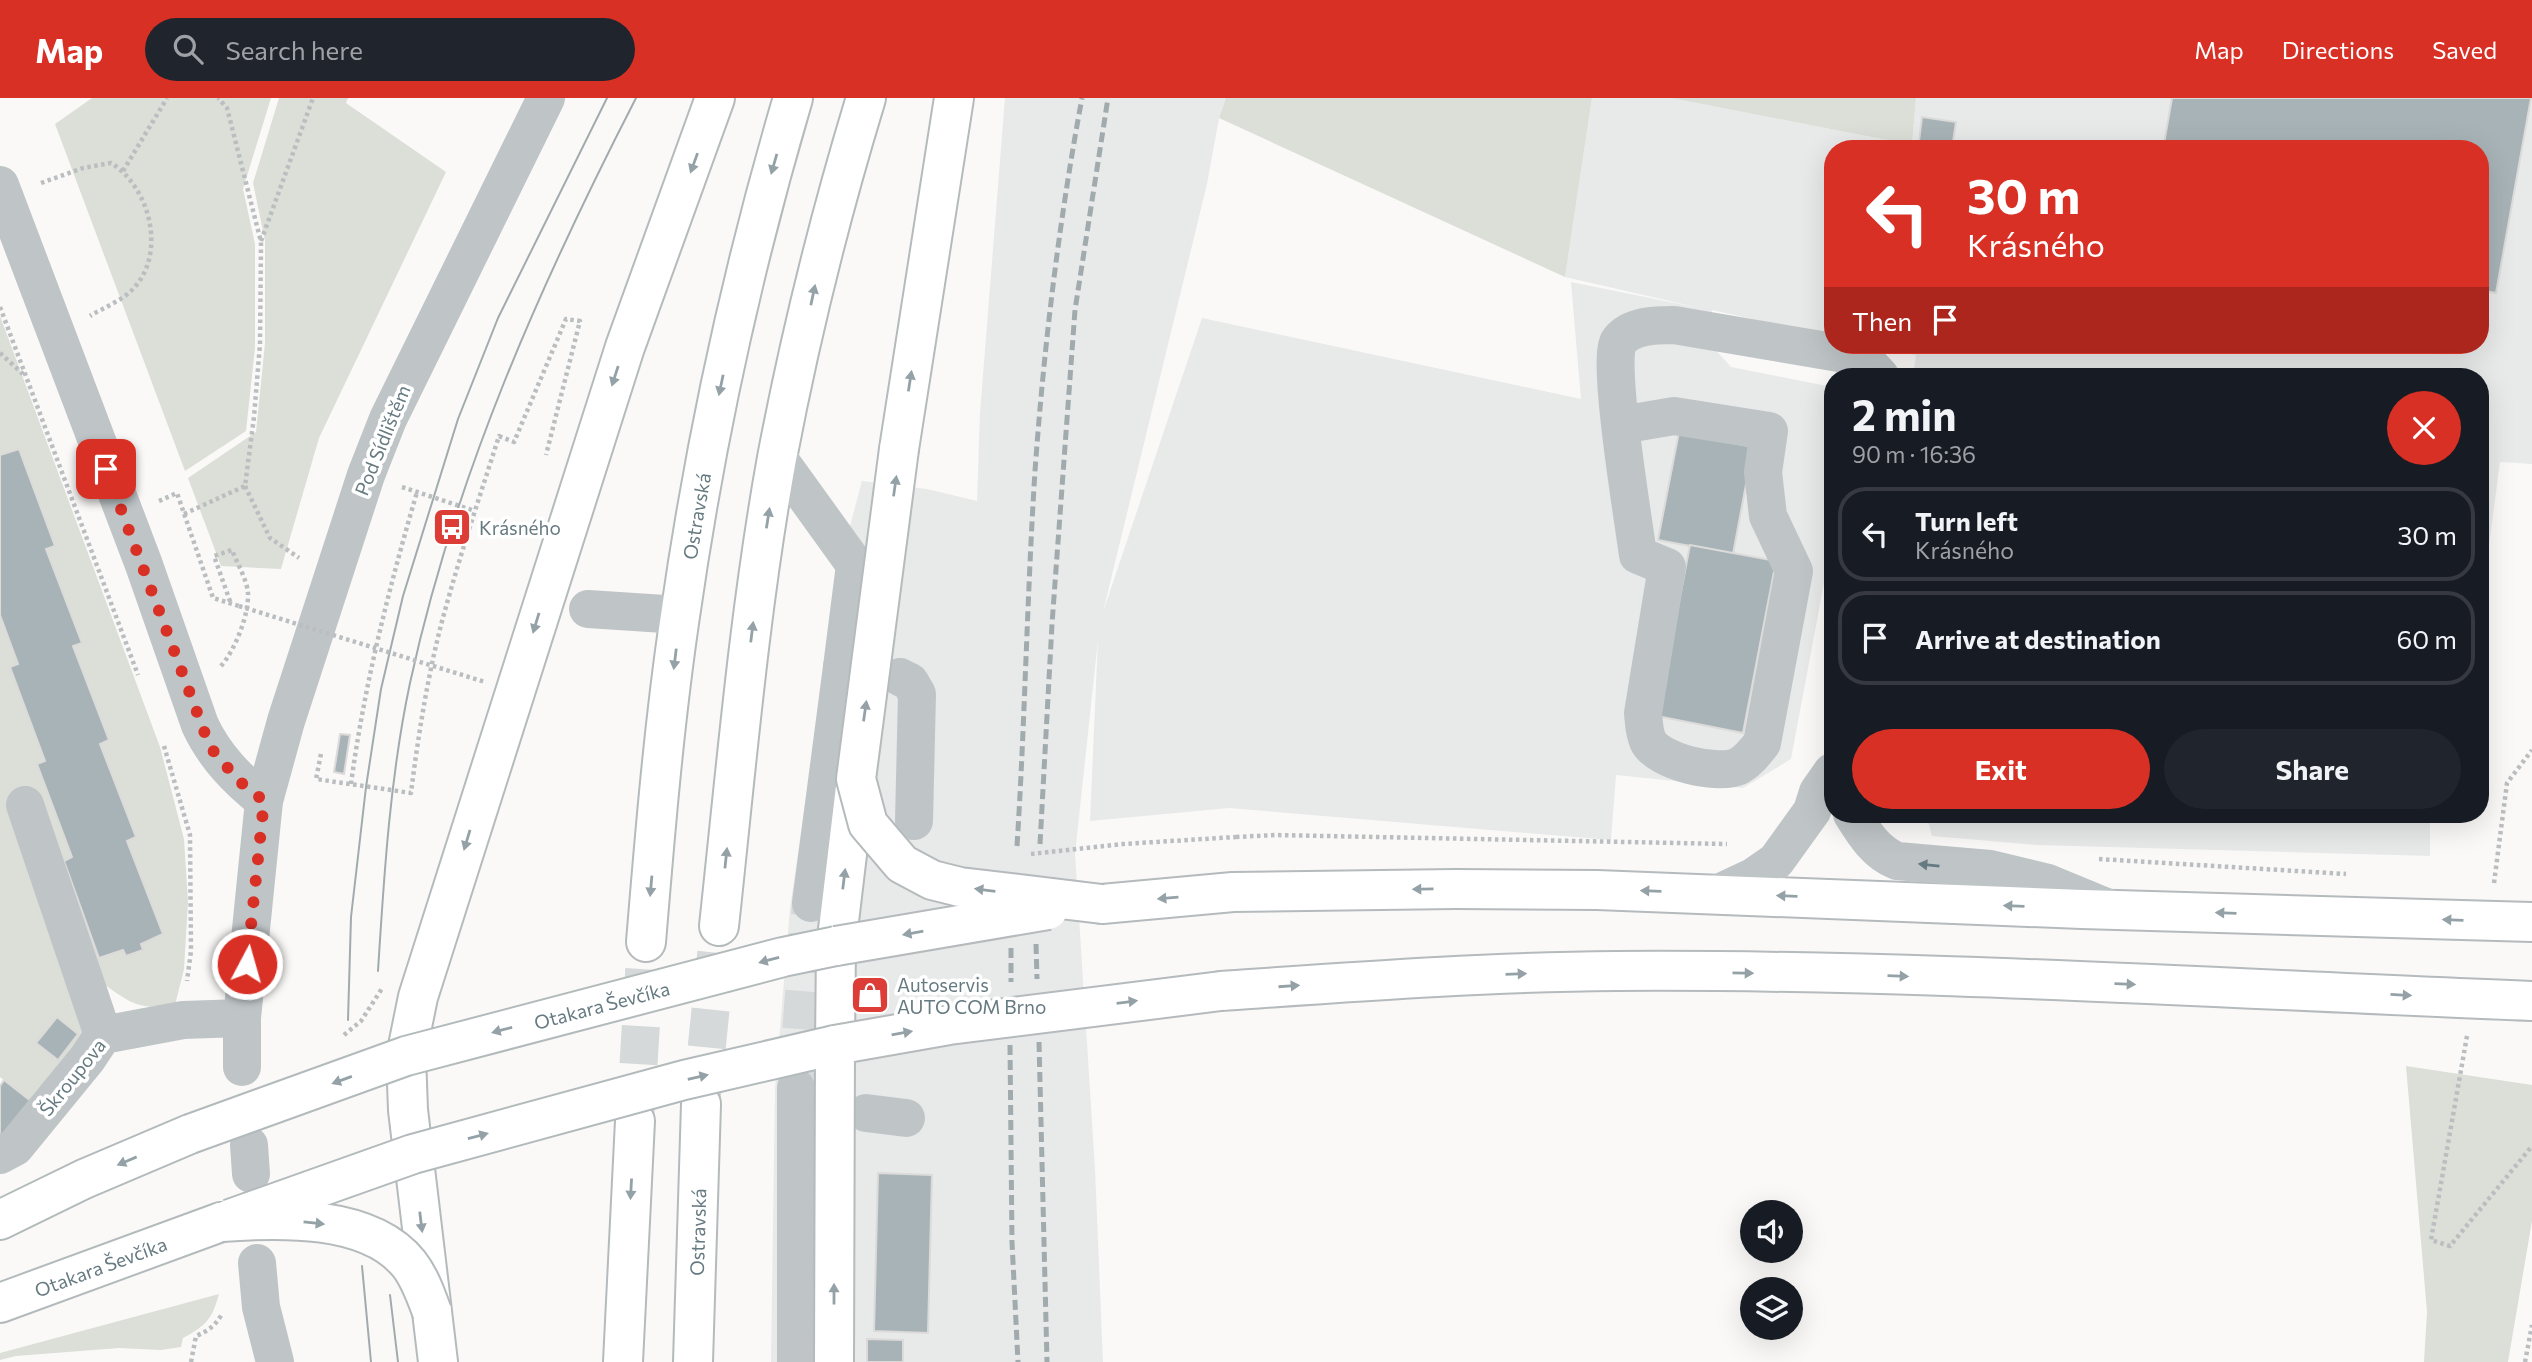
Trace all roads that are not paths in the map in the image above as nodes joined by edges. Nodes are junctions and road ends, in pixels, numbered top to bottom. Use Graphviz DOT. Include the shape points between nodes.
graph roads {
  1 [pos="546,98"];
  2 [pos="715,98"];
  3 [pos="793,98"];
  4 [pos="866,98"];
  5 [pos="954,98"];
  6 [pos="0,185"];
  7 [pos="1824,350"];
  8 [pos="1843,354"];
  9 [pos="1872,368"];
  10 [pos="1621,425"];
  11 [pos="778,458"];
  12 [pos="588,608"];
  13 [pos="680,615"];
  14 [pos="900,677"];
  15 [pos="856,779"];
  16 [pos="1824,783"];
  17 [pos="264,801"];
  18 [pos="25,805"];
  19 [pos="914,821"];
  20 [pos="1858,823"];
  21 [pos="1719,893"];
  22 [pos="811,903"];
  23 [pos="1102,904"];
  24 [pos="2113,909"];
  25 [pos="2527,922"];
  26 [pos="719,926"];
  27 [pos="646,942"];
  28 [pos="836,946"];
  29 [pos="2520,1001"];
  30 [pos="242,1018"];
  31 [pos="103,1035"];
  32 [pos="835,1045"];
  33 [pos="406,1056"];
  34 [pos="242,1068"];
  35 [pos="701,1104"];
  36 [pos="798,1105"];
  37 [pos="866,1113"];
  38 [pos="906,1118"];
  39 [pos="635,1121"];
  40 [pos="412,1154"];
  41 [pos="0,1155"];
  42 [pos="0,1220"];
  43 [pos="221,1222"];
  44 [pos="257,1263"];
  45 [pos="0,1303"];
  46 [pos="432,1312"];
  47 [pos="275,1362"];
  48 [pos="438,1362"];
  49 [pos="623,1362"];
  50 [pos="693,1362"];
  51 [pos="796,1362"];
  52 [pos="834,1362"];
  1 -- 17 [label="street, Pod Sídlištěm" via="388,419 286,721"];
  2 -- 33 [label="main road, one-way" via="625,347 556,558 418,997"];
  3 -- 13 [label="main road, Ostravská, one-way" via="736,312"];
  11 -- 4 [label="main road, one-way" via="818,271"];
  15 -- 5 [label="main road, one-way, bridge"];
  6 -- 17 [label="street" via="200,725 210,747 231,772"];
  7 -- 10 [label="street" via="1675,325 1634,331 1619,340 1615,350"];
  8 -- 9 [label="street" via="1865,360"];
  10 -- 10 [label="street" via="1674,415 1769,431 1763,471 1768,516 1794,571 1762,743 1737,767 1719,770 1673,760 1648,743 1643,713 1667,567 1638,555"];
  11 -- 22 [label="street" via="855,565 846,667"];
  26 -- 11 [label="main road, one-way" via="757,585"];
  12 -- 13 [label="street"];
  13 -- 27 [label="main road, Ostravská, one-way"];
  14 -- 19 [label="street" via="910,682 917,694"];
  23 -- 15 [label="main road, one-way, bridge" via="932,880 902,864 868,824"];
  28 -- 15 [label="main road, one-way, bridge"];
  16 -- 21 [label="street" via="1812,811 1776,861"];
  17 -- 30 [label="street"];
  18 -- 31 [label="street"];
  24 -- 20 [label="street, one-way" via="2048,883 1990,869 1897,861 1885,856"];
  21 -- 23 [label="main road, Otakara Ševčíka, one-way" via="1480,889 1233,892"];
  24 -- 21 [label="main road, Otakara Ševčíka, one-way"];
  23 -- 28 [label="main road, Otakara Ševčíka, one-way, bridge"];
  25 -- 24 [label="main road, Otakara Ševčíka, one-way"];
  28 -- 32 [label="main road"];
  28 -- 33 [label="main road, Otakara Ševčíka, one-way, bridge"];
  32 -- 29 [label="main road, Otakara Ševčíka, one-way, bridge" via="949,1025 1221,991 1435,976 1615,971 1858,975"];
  30 -- 31 [label="street, Škroupova" via="183,1020"];
  30 -- 34 [label="street"];
  31 -- 41 [label="street, Škroupova" via="15,1147"];
  40 -- 32 [label="main road, Otakara Ševčíka, one-way, bridge" via="684,1080"];
  52 -- 32 [label="main road, one-way, bridge"];
  33 -- 40 [label="main road"];
  33 -- 42 [label="main road, Otakara Ševčíka, one-way, bridge" via="190,1135"];
  35 -- 50 [label="main road, Ostravská"];
  36 -- 51 [label="street"];
  37 -- 38 [label="street"];
  39 -- 49 [label="main road, one-way"];
  40 -- 43 [label="main road, Otakara Ševčíka, bridge"];
  40 -- 46 [label="main road, one-way, bridge"];
  43 -- 45 [label="main road, Otakara Ševčíka"];
  43 -- 46 [label="main road, one-way, bridge" via="298,1221 363,1232 386,1244 408,1264"];
  44 -- 47 [label="street" via="261,1307"];
  46 -- 48 [label="main road"];
}
